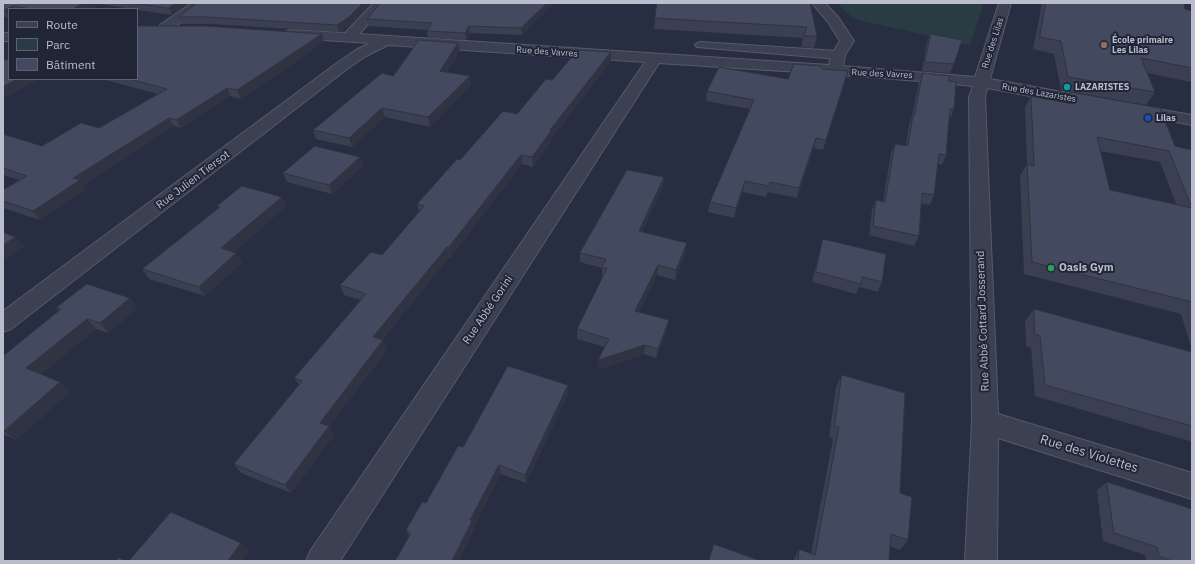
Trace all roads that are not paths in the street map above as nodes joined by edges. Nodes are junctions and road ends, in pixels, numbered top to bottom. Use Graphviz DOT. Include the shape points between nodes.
graph roads {
  1 [pos="200,3"];
  2 [pos="381,3"];
  3 [pos="818,3"];
  4 [pos="1005,3"];
  5 [pos="165,28"];
  6 [pos="187,28"];
  7 [pos="151,29"];
  8 [pos="282,34"];
  9 [pos="348,38"];
  10 [pos="384,40"];
  11 [pos="700,45"];
  12 [pos="838,55"];
  13 [pos="654,59"];
  14 [pos="835,71"];
  15 [pos="980,82"];
  16 [pos="1192,120"];
  17 [pos="3,323"];
  18 [pos="985,422"];
  19 [pos="1192,486"];
  20 [pos="322,561"];
  21 [pos="981,561"];
  1 -- 5 [label="street"];
  2 -- 9 [label="street"];
  3 -- 12 [label="street" via="847,41"];
  4 -- 15 [label="street, Rue des Lilas"];
  5 -- 6 [label="street"];
  5 -- 7 [label="street"];
  8 -- 9 [label="street, Rue des Vavres"];
  9 -- 10 [label="street, Rue des Vavres"];
  10 -- 13 [label="street, Rue des Vavres"];
  10 -- 17 [label="street, Rue Julien Tiersot" via="342,66"];
  11 -- 12 [label="lane"];
  12 -- 14 [label="street"];
  13 -- 14 [label="street, Rue des Vavres"];
  13 -- 20 [label="street, Rue Abbé Gorini"];
  14 -- 15 [label="street, Rue des Vavres"];
  15 -- 16 [label="street, Rue des Lazaristes"];
  15 -- 18 [label="street, Rue Abbé Cottard Josserand" via="976,97"];
  18 -- 19 [label="street, Rue des Violettes"];
  18 -- 21 [label="street, Rue Abbé Cottard Josserand"];
}
